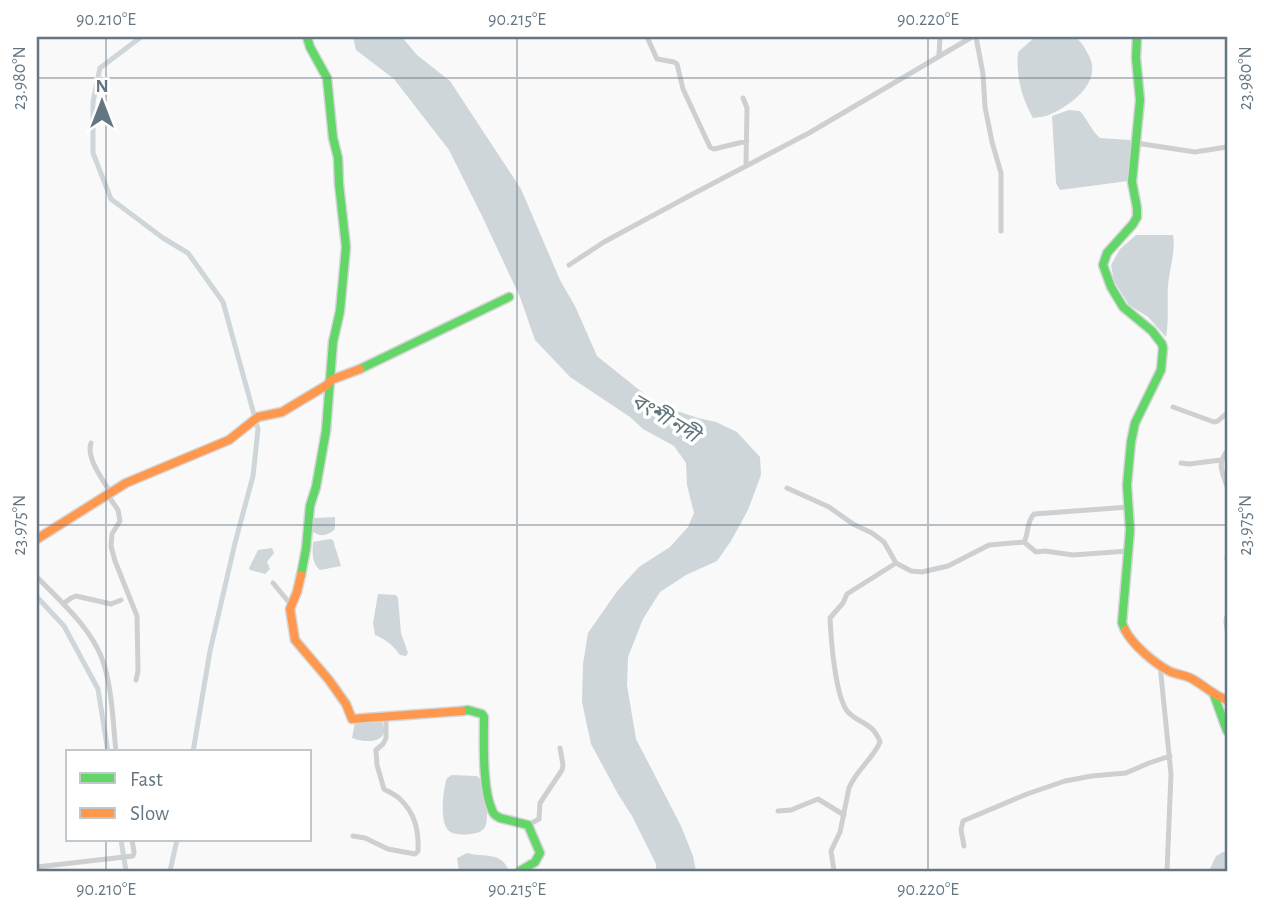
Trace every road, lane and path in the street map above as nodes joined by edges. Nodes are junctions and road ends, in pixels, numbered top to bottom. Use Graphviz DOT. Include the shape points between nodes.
graph roads {
  1 [pos="307,37"];
  2 [pos="647,37"];
  3 [pos="940,37"];
  4 [pos="974,37"];
  5 [pos="1137,37"];
  6 [pos="939,55"];
  7 [pos="743,98"];
  8 [pos="747,141"];
  9 [pos="1136,142"];
  10 [pos="1227,147"];
  11 [pos="746,165"];
  12 [pos="1001,231"];
  13 [pos="569,265"];
  14 [pos="509,297"];
  15 [pos="331,380"];
  16 [pos="1173,407"];
  17 [pos="1227,413"];
  18 [pos="91,443"];
  19 [pos="1227,451"];
  20 [pos="1221,460"];
  21 [pos="1181,463"];
  22 [pos="1227,486"];
  23 [pos="787,488"];
  24 [pos="108,493"];
  25 [pos="1129,507"];
  26 [pos="37,539"];
  27 [pos="1024,542"];
  28 [pos="1128,551"];
  29 [pos="896,563"];
  30 [pos="37,577"];
  31 [pos="273,583"];
  32 [pos="121,600"];
  33 [pos="63,604"];
  34 [pos="292,606"];
  35 [pos="1227,616"];
  36 [pos="1227,630"];
  37 [pos="1160,665"];
  38 [pos="136,680"];
  39 [pos="1214,695"];
  40 [pos="1227,700"];
  41 [pos="385,718"];
  42 [pos="1227,732"];
  43 [pos="560,748"];
  44 [pos="116,750"];
  45 [pos="1170,756"];
  46 [pos="778,811"];
  47 [pos="844,814"];
  48 [pos="528,825"];
  49 [pos="353,836"];
  50 [pos="132,842"];
  51 [pos="964,846"];
  52 [pos="37,867"];
  53 [pos="520,871"];
  54 [pos="834,871"];
  55 [pos="1167,871"];
  1 -- 15 [label="street" via="327,78 345,231"];
  2 -- 8 [label="street" via="657,59 677,64 683,89 710,147"];
  3 -- 6 [label="street"];
  4 -- 6 [label="street"];
  4 -- 12 [label="street" via="1001,173"];
  5 -- 9 [label="street" via="1140,100"];
  6 -- 11 [label="street"];
  7 -- 8 [label="street"];
  8 -- 11 [label="street"];
  9 -- 10 [label="street" via="1195,152"];
  9 -- 25 [label="street" via="1132,182 1137,217 1107,253 1103,265 1123,307 1152,331 1163,348 1161,370 1135,423 1126,485"];
  11 -- 13 [label="street"];
  14 -- 15 [label="street"];
  15 -- 24 [label="street" via="282,412 258,417 229,440"];
  15 -- 34 [label="street" via="306,549"];
  16 -- 17 [label="street" via="1214,422"];
  18 -- 24 [label="street" via="89,455"];
  19 -- 20 [label="street"];
  20 -- 21 [label="street"];
  20 -- 22 [label="street"];
  23 -- 29 [label="street" via="872,533 884,542"];
  24 -- 26 [label="street"];
  24 -- 38 [label="street" via="120,521 111,546 137,617"];
  25 -- 27 [label="street" via="1034,514"];
  25 -- 28 [label="street"];
  27 -- 28 [label="street" via="1036,552 1069,555"];
  27 -- 29 [label="street" via="989,545 948,566 922,572"];
  28 -- 37 [label="street" via="1122,623 1129,637"];
  29 -- 47 [label="street" via="847,594 830,618 842,700 848,712 873,729 880,742 852,781"];
  30 -- 33 [label="street"];
  31 -- 34 [label="street"];
  32 -- 33 [label="street" via="111,604 76,596"];
  33 -- 44 [label="street" via="86,630 101,657"];
  34 -- 41 [label="street" via="295,640 329,680 352,719"];
  35 -- 36 [label="street"];
  37 -- 39 [label="street"];
  37 -- 45 [label="street"];
  39 -- 40 [label="street"];
  39 -- 42 [label="street"];
  41 -- 48 [label="street" via="468,710 482,714 491,811"];
  41 -- 49 [label="street" via="386,738 376,750 377,765 384,789 412,814 418,851 388,849"];
  43 -- 48 [label="street" via="562,770 540,803 539,819"];
  45 -- 51 [label="street" via="1126,774 1065,782 963,821"];
  45 -- 55 [label="street"];
  46 -- 47 [label="street" via="818,799"];
  47 -- 54 [label="street" via="831,851"];
  48 -- 53 [label="street" via="540,853 532,865"];
  50 -- 52 [label="street" via="133,856"];
}
